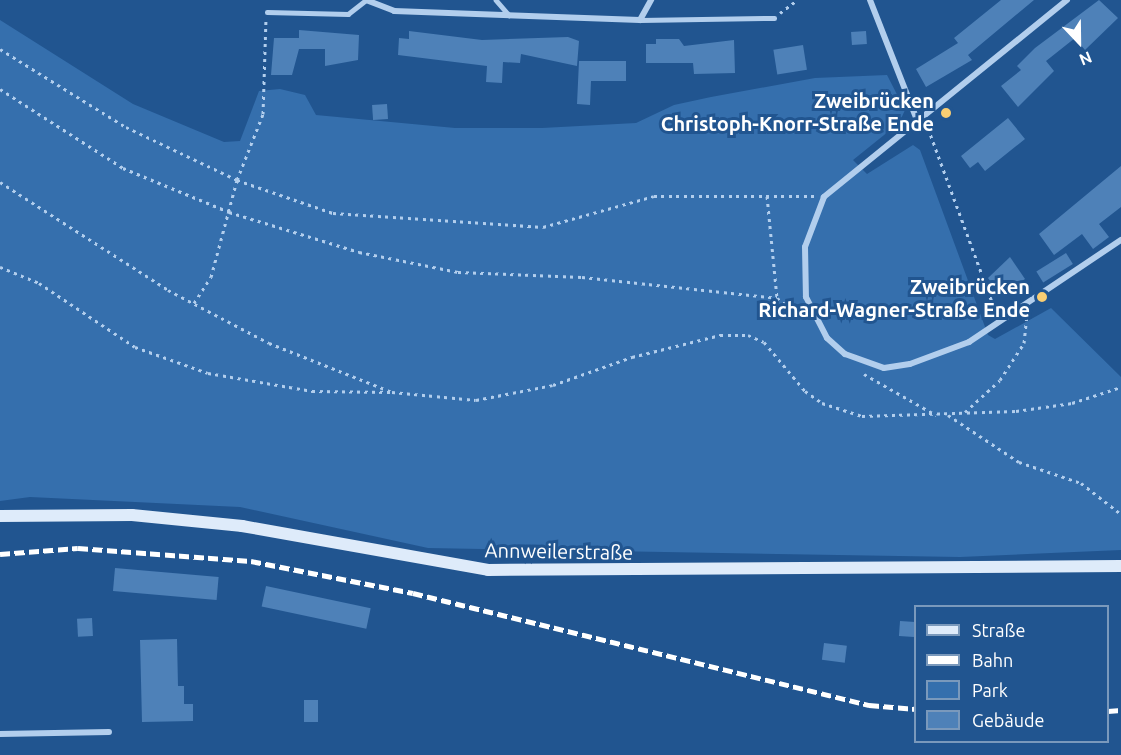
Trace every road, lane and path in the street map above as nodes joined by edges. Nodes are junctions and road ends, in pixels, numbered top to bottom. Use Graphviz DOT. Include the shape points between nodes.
graph roads {
  1 [pos="366,0"];
  2 [pos="496,0"];
  3 [pos="651,0"];
  4 [pos="796,0"];
  5 [pos="870,0"];
  6 [pos="1067,0"];
  7 [pos="267,12"];
  8 [pos="509,15"];
  9 [pos="774,18"];
  10 [pos="640,20"];
  11 [pos="0,49"];
  12 [pos="0,89"];
  13 [pos="920,118"];
  14 [pos="237,180"];
  15 [pos="0,182"];
  16 [pos="767,196"];
  17 [pos="825,196"];
  18 [pos="229,212"];
  19 [pos="1121,240"];
  20 [pos="0,267"];
  21 [pos="777,298"];
  22 [pos="194,303"];
  23 [pos="1028,306"];
  24 [pos="804,319"];
  25 [pos="1000,323"];
  26 [pos="859,372"];
  27 [pos="1121,387"];
  28 [pos="392,392"];
  29 [pos="946,414"];
  30 [pos="963,414"];
  31 [pos="936,415"];
  32 [pos="1121,514"];
  33 [pos="0,516"];
  34 [pos="1121,566"];
  35 [pos="109,732"];
  36 [pos="0,734"];
  1 -- 7 [label="lane" via="348,14"];
  1 -- 8 [label="street" via="394,10"];
  2 -- 8 [label="lane"];
  3 -- 10 [label="street"];
  4 -- 9 [label="path"];
  5 -- 13 [label="street"];
  6 -- 13 [label="street"];
  7 -- 14 [label="path" via="263,114"];
  8 -- 10 [label="street"];
  9 -- 10 [label="lane"];
  11 -- 14 [label="path" via="126,127"];
  12 -- 18 [label="path" via="123,168"];
  13 -- 17 [label="street"];
  13 -- 25 [label="path"];
  14 -- 16 [label="path" via="333,213 543,227 654,196"];
  14 -- 18 [label="path"];
  15 -- 22 [label="path"];
  16 -- 17 [label="path"];
  16 -- 21 [label="path"];
  17 -- 25 [label="street" via="809,227 803,282 812,312 845,354 884,368 910,364 969,342"];
  18 -- 21 [label="path" via="359,252 458,272 582,277"];
  18 -- 22 [label="path" via="211,277"];
  19 -- 23 [label="street"];
  20 -- 28 [label="path" via="39,283 135,347 208,373 312,391"];
  21 -- 24 [label="path"];
  22 -- 28 [label="path" via="269,343"];
  23 -- 25 [label="street"];
  23 -- 30 [label="path" via="1024,343 1000,380"];
  26 -- 31 [label="path"];
  27 -- 30 [label="path" via="1072,403"];
  28 -- 31 [label="path" via="476,400 553,386 632,357 710,338 748,335 779,355 806,391 822,403 862,416"];
  29 -- 30 [label="path"];
  29 -- 31 [label="path"];
  29 -- 32 [label="path" via="1019,462 1081,483"];
  33 -- 34 [label="street, Annweilerstraße" via="132,515 242,526 488,570"];
  35 -- 36 [label="street"];
}
